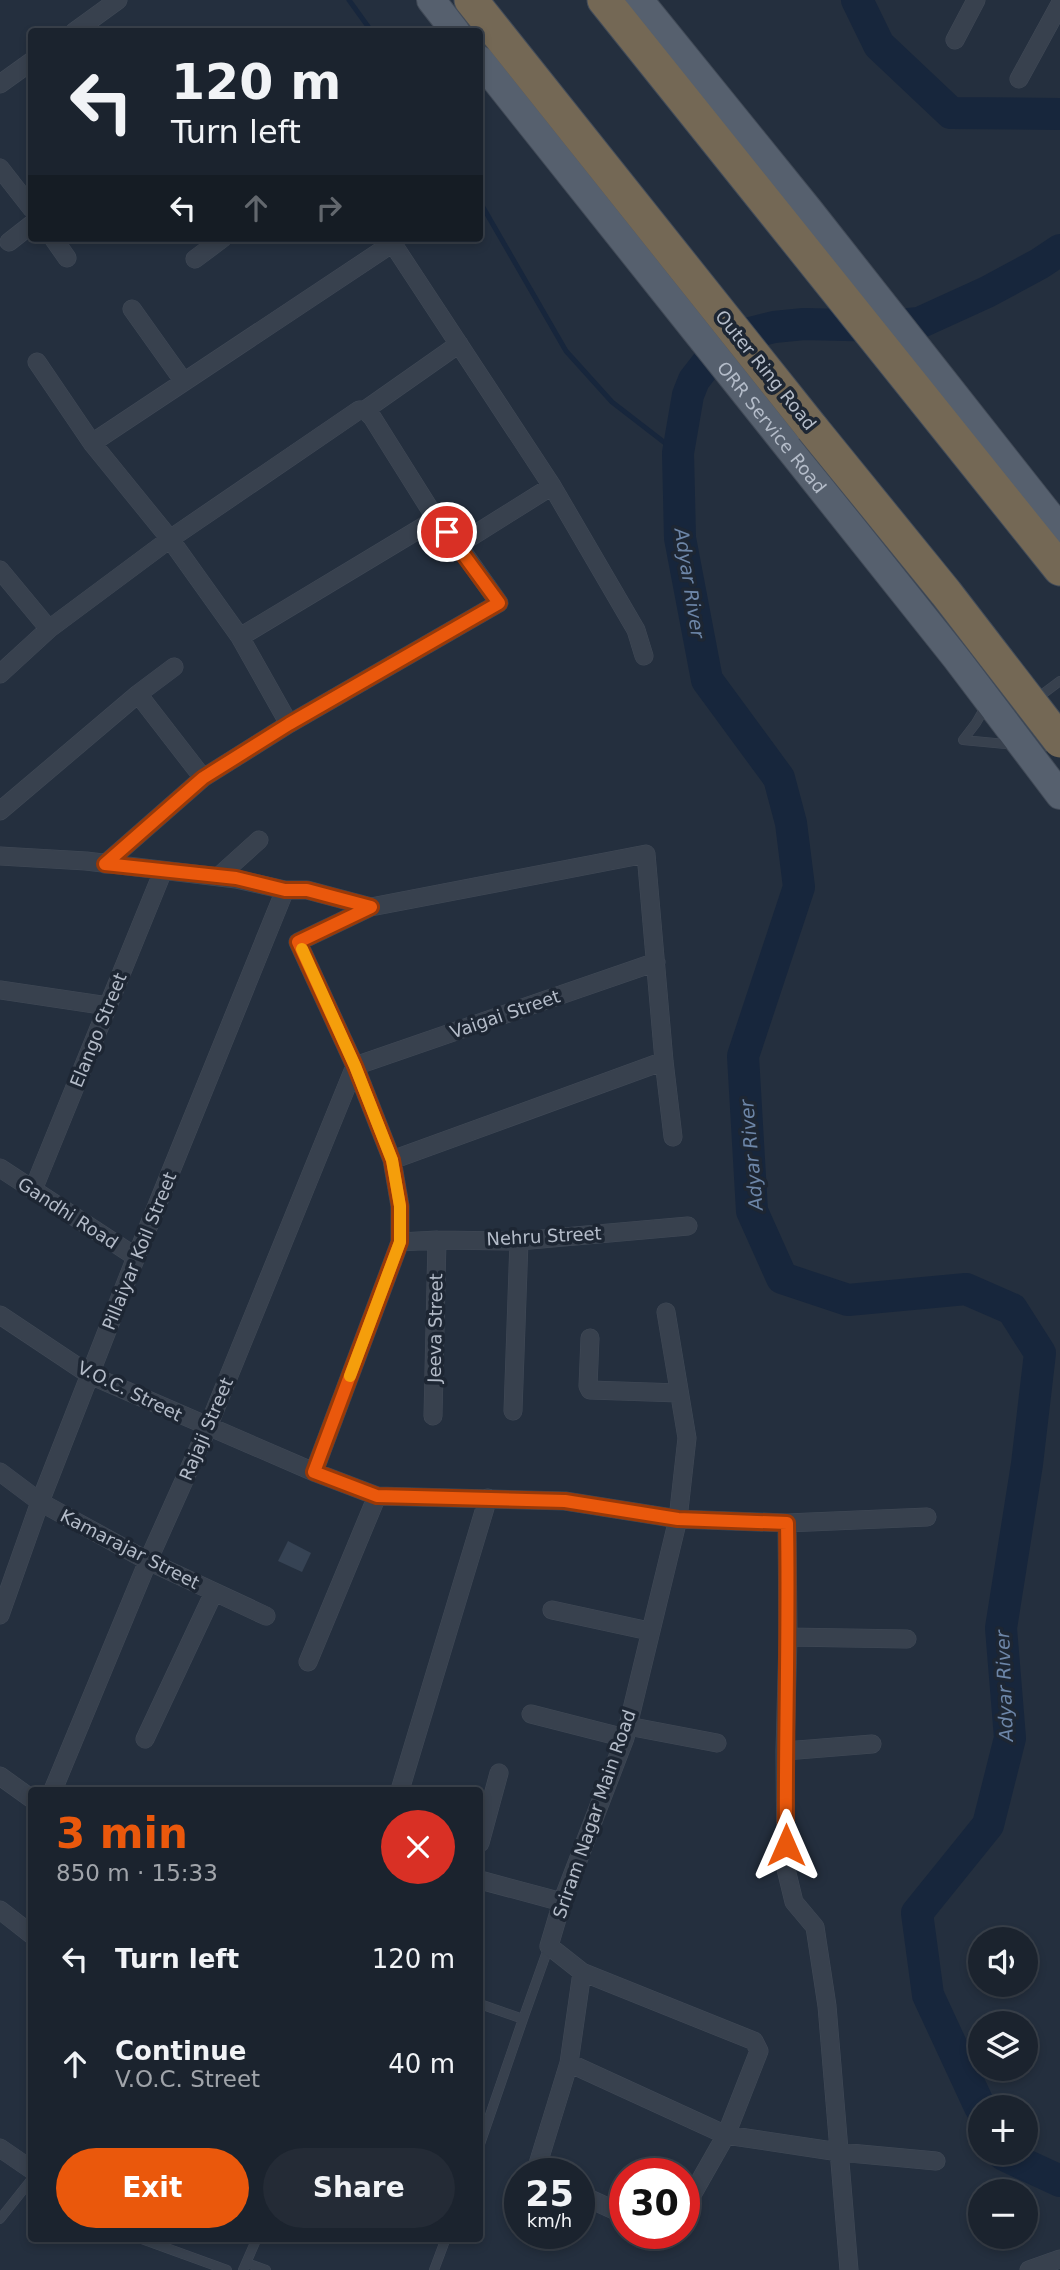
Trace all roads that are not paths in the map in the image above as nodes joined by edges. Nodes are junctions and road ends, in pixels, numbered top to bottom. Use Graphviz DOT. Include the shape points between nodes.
graph roads {
  1 [pos="118,0"];
  2 [pos="431,0"];
  3 [pos="471,0"];
  4 [pos="604,0"];
  5 [pos="639,0"];
  6 [pos="976,0"];
  7 [pos="1060,4"];
  8 [pos="80,28"];
  9 [pos="453,28"];
  10 [pos="955,40"];
  11 [pos="28,64"];
  12 [pos="483,64"];
  13 [pos="1019,79"];
  14 [pos="0,84"];
  15 [pos="0,168"];
  16 [pos="28,204"];
  17 [pos="28,227"];
  18 [pos="9,242"];
  19 [pos="56,242"];
  20 [pos="218,242"];
  21 [pos="390,242"];
  22 [pos="392,242"];
  23 [pos="66,258"];
  24 [pos="195,259"];
  25 [pos="132,309"];
  26 [pos="706,320"];
  27 [pos="459,344"];
  28 [pos="37,362"];
  29 [pos="750,375"];
  30 [pos="184,382"];
  31 [pos="365,410"];
  32 [pos="92,443"];
  33 [pos="552,486"];
  34 [pos="436,519"];
  35 [pos="1060,529"];
  36 [pos="170,539"];
  37 [pos="458,545"];
  38 [pos="1060,569"];
  39 [pos="0,570"];
  40 [pos="49,629"];
  41 [pos="240,637"];
  42 [pos="644,656"];
  43 [pos="174,667"];
  44 [pos="0,674"];
  45 [pos="1060,681"];
  46 [pos="138,694"];
  47 [pos="1011,717"];
  48 [pos="289,724"];
  49 [pos="1060,741"];
  50 [pos="203,778"];
  51 [pos="1060,796"];
  52 [pos="0,811"];
  53 [pos="259,840"];
  54 [pos="0,856"];
  55 [pos="105,864"];
  56 [pos="163,871"];
  57 [pos="218,877"];
  58 [pos="285,890"];
  59 [pos="371,907"];
  60 [pos="656,962"];
  61 [pos="0,990"];
  62 [pos="108,1006"];
  63 [pos="664,1061"];
  64 [pos="355,1066"];
  65 [pos="673,1137"];
  66 [pos="392,1160"];
  67 [pos="0,1168"];
  68 [pos="33,1190"];
  69 [pos="688,1226"];
  70 [pos="437,1240"];
  71 [pos="519,1241"];
  72 [pos="400,1242"];
  73 [pos="135,1257"];
  74 [pos="666,1312"];
  75 [pos="0,1315"];
  76 [pos="590,1338"];
  77 [pos="90,1375"];
  78 [pos="679,1393"];
  79 [pos="513,1411"];
  80 [pos="433,1416"];
  81 [pos="208,1427"];
  82 [pos="0,1472"];
  83 [pos="314,1472"];
  84 [pos="377,1496"];
  85 [pos="488,1498"];
  86 [pos="40,1502"];
  87 [pos="927,1517"];
  88 [pos="678,1519"];
  89 [pos="787,1523"];
  90 [pos="149,1562"];
  91 [pos="214,1592"];
  92 [pos="552,1610"];
  93 [pos="0,1615"];
  94 [pos="266,1616"];
  95 [pos="649,1631"];
  96 [pos="788,1637"];
  97 [pos="907,1639"];
  98 [pos="308,1662"];
  99 [pos="531,1714"];
  100 [pos="626,1732"];
  101 [pos="145,1739"];
  102 [pos="717,1743"];
  103 [pos="872,1744"];
  104 [pos="785,1751"];
  105 [pos="499,1773"];
  106 [pos="0,1776"];
  107 [pos="54,1787"];
  108 [pos="401,1787"];
  109 [pos="28,1796"];
  110 [pos="483,1832"];
  111 [pos="483,1881"];
  112 [pos="562,1902"];
  113 [pos="0,1910"];
  114 [pos="28,1933"];
  115 [pos="549,1946"];
  116 [pos="582,1972"];
  117 [pos="483,2005"];
  118 [pos="523,2019"];
  119 [pos="569,2063"];
  120 [pos="483,2135"];
  121 [pos="726,2135"];
  122 [pos="0,2148"];
  123 [pos="839,2152"];
  124 [pos="540,2158"];
  125 [pos="936,2161"];
  126 [pos="28,2167"];
  127 [pos="28,2181"];
  128 [pos="700,2181"];
  129 [pos="0,2219"];
  130 [pos="150,2242"];
  131 [pos="255,2242"];
  132 [pos="444,2242"];
  133 [pos="1060,2259"];
  134 [pos="245,2266"];
  135 [pos="227,2270"];
  136 [pos="266,2270"];
  137 [pos="434,2270"];
  138 [pos="849,2270"];
  139 [pos="1029,2270"];
  1 -- 8 [label="street"];
  2 -- 9 [label="main road"];
  3 -- 26 [label="highway, Outer Ring Road"];
  4 -- 38 [label="highway"];
  5 -- 35 [label="main road"];
  6 -- 10 [label="street"];
  7 -- 13 [label="street"];
  11 -- 14 [label="street"];
  12 -- 26 [label="main road"];
  15 -- 16 [label="street"];
  17 -- 18 [label="street"];
  19 -- 23 [label="street"];
  20 -- 24 [label="street"];
  21 -- 30 [label="street"];
  22 -- 27 [label="street"];
  25 -- 30 [label="street"];
  26 -- 29 [label="highway, Outer Ring Road"];
  27 -- 31 [label="street"];
  27 -- 33 [label="street"];
  28 -- 32 [label="street"];
  29 -- 47 [label="main road, ORR Service Road"];
  29 -- 49 [label="highway, Outer Ring Road, bridge" via="812,428"];
  30 -- 32 [label="street"];
  31 -- 34 [label="street"];
  31 -- 36 [label="street"];
  32 -- 36 [label="street"];
  33 -- 37 [label="street"];
  33 -- 42 [label="street" via="636,630"];
  34 -- 37 [label="street"];
  34 -- 41 [label="street"];
  36 -- 40 [label="street"];
  36 -- 41 [label="street"];
  37 -- 48 [label="street" via="499,603"];
  39 -- 40 [label="street"];
  40 -- 44 [label="street"];
  41 -- 48 [label="street"];
  43 -- 46 [label="street"];
  45 -- 47 [label="lane"];
  46 -- 50 [label="street"];
  46 -- 52 [label="street"];
  47 -- 51 [label="main road, ORR Service Road"];
  48 -- 50 [label="street"];
  50 -- 55 [label="street"];
  53 -- 57 [label="street"];
  54 -- 55 [label="street"];
  55 -- 56 [label="street"];
  56 -- 57 [label="street"];
  56 -- 62 [label="street, Elango Street"];
  57 -- 58 [label="street"];
  58 -- 59 [label="street" via="307,890"];
  58 -- 73 [label="street, Pillaiyar Koil Street"];
  59 -- 60 [label="street" via="646,854"];
  59 -- 64 [label="street" via="298,942"];
  60 -- 63 [label="street"];
  60 -- 64 [label="street, Vaigai Street"];
  61 -- 62 [label="street"];
  62 -- 68 [label="street, Elango Street"];
  63 -- 65 [label="street"];
  63 -- 66 [label="street"];
  64 -- 66 [label="street"];
  64 -- 81 [label="street, Rajaji Street"];
  66 -- 72 [label="street"];
  67 -- 68 [label="street, Gandhi Road"];
  68 -- 73 [label="street, Gandhi Road"];
  69 -- 71 [label="street, Nehru Street"];
  70 -- 71 [label="street, Nehru Street"];
  70 -- 72 [label="street, Nehru Street"];
  70 -- 80 [label="street, Jeeva Street"];
  71 -- 79 [label="street"];
  72 -- 83 [label="street"];
  73 -- 77 [label="street, Pillaiyar Koil Street"];
  74 -- 78 [label="street, Sriram Nagar Main Road"];
  75 -- 77 [label="street, V.O.C. Street"];
  76 -- 78 [label="street" via="590,1390"];
  77 -- 81 [label="street, V.O.C. Street"];
  77 -- 86 [label="street, Pillaiyar Koil Street"];
  78 -- 88 [label="street, Sriram Nagar Main Road" via="687,1438"];
  81 -- 83 [label="street, V.O.C. Street"];
  81 -- 90 [label="street, Rajaji Street"];
  82 -- 86 [label="street, Kamarajar Street"];
  83 -- 84 [label="street, V.O.C. Street"];
  84 -- 85 [label="street, V.O.C. Street"];
  84 -- 98 [label="street"];
  85 -- 88 [label="street, V.O.C. Street" via="565,1501"];
  85 -- 108 [label="street"];
  86 -- 90 [label="street, Kamarajar Street"];
  86 -- 93 [label="street, Pillaiyar Koil Street"];
  87 -- 89 [label="street, V.O.C. Street"];
  88 -- 89 [label="street, V.O.C. Street"];
  88 -- 95 [label="street, Sriram Nagar Main Road"];
  89 -- 96 [label="street"];
  90 -- 91 [label="street, Kamarajar Street"];
  90 -- 107 [label="street, Rajaji Street"];
  91 -- 94 [label="street, Kamarajar Street"];
  91 -- 101 [label="street"];
  92 -- 95 [label="street"];
  95 -- 100 [label="street, Sriram Nagar Main Road"];
  96 -- 97 [label="street"];
  96 -- 104 [label="street"];
  99 -- 100 [label="street"];
  100 -- 102 [label="street"];
  100 -- 112 [label="street, Sriram Nagar Main Road"];
  103 -- 104 [label="street"];
  104 -- 123 [label="street" via="786,1869 794,1902 815,1927 827,2006"];
  105 -- 110 [label="street"];
  106 -- 109 [label="street"];
  111 -- 112 [label="street"];
  112 -- 115 [label="street, Sriram Nagar Main Road"];
  113 -- 114 [label="street"];
  115 -- 116 [label="street"];
  115 -- 118 [label="lane"];
  116 -- 119 [label="street"];
  116 -- 121 [label="street" via="758,2045 760,2051"];
  117 -- 118 [label="lane"];
  118 -- 120 [label="lane"];
  119 -- 121 [label="street"];
  119 -- 124 [label="street"];
  121 -- 123 [label="street"];
  121 -- 128 [label="street"];
  122 -- 126 [label="street"];
  123 -- 125 [label="street"];
  123 -- 138 [label="street"];
  127 -- 129 [label="lane"];
  130 -- 135 [label="lane"];
  131 -- 134 [label="lane"];
  132 -- 137 [label="lane"];
  133 -- 139 [label="street"];
  134 -- 136 [label="lane"];
}
